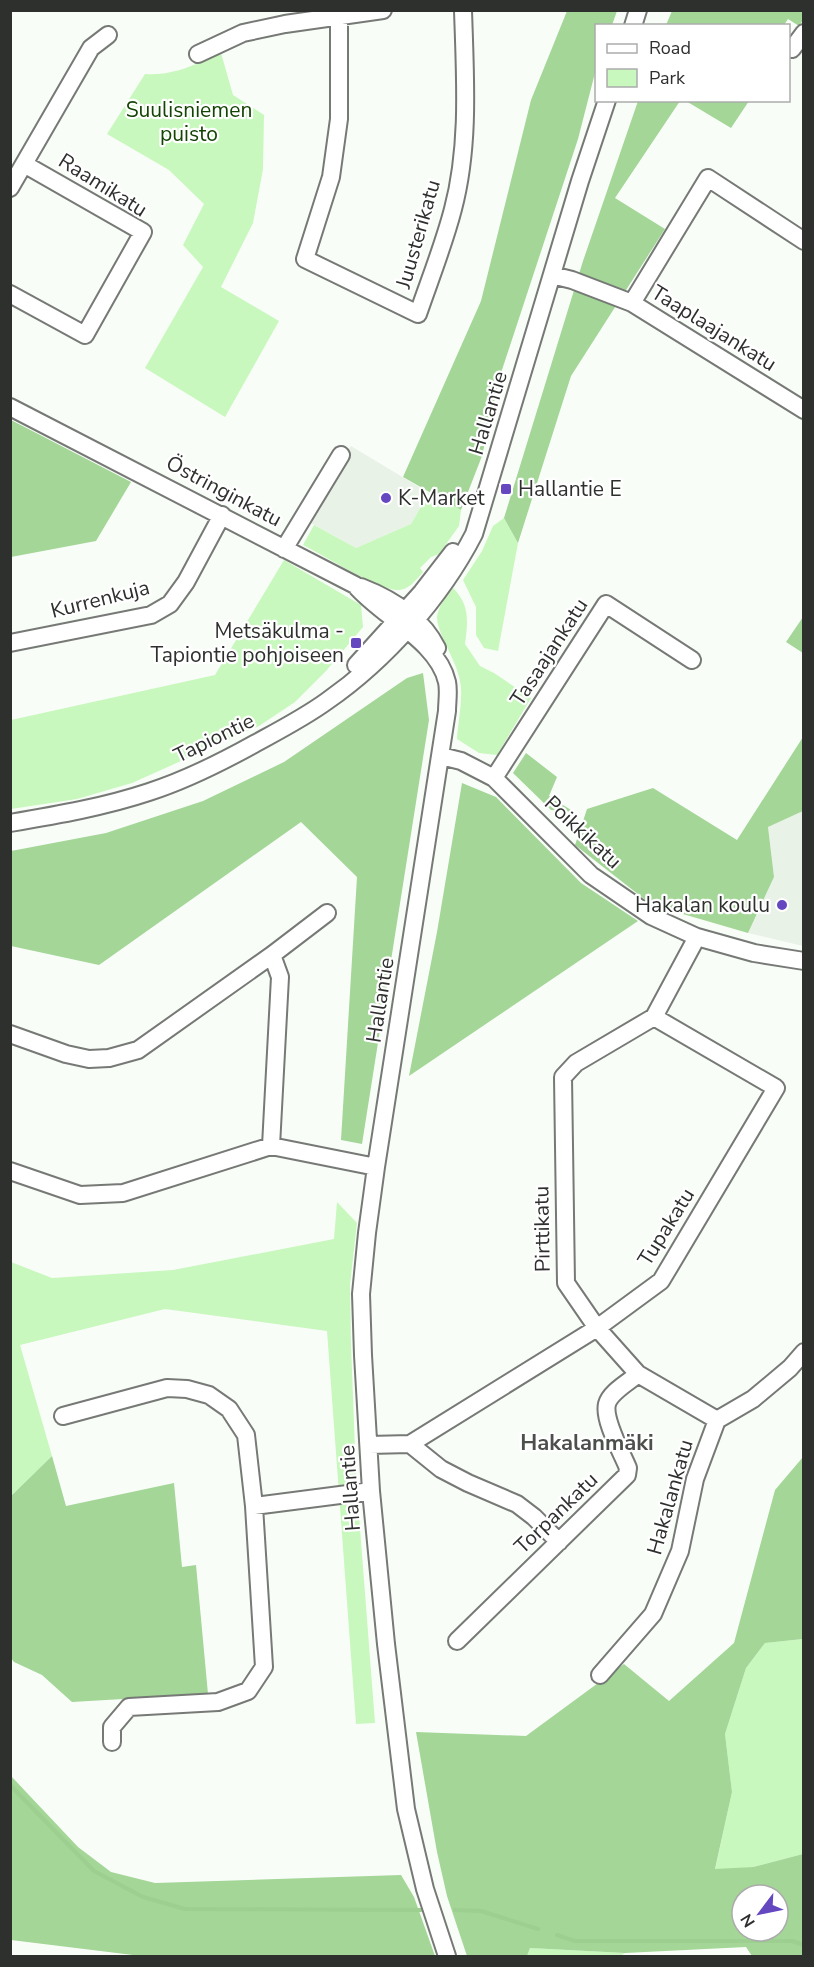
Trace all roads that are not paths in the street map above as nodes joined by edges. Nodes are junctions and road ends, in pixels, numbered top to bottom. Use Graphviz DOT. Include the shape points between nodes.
graph roads {
  1 [pos="383,10"];
  2 [pos="463,10"];
  3 [pos="339,17"];
  4 [pos="804,33"];
  5 [pos="108,35"];
  6 [pos="792,49"];
  7 [pos="198,54"];
  8 [pos="606,102"];
  9 [pos="24,164"];
  10 [pos="10,188"];
  11 [pos="804,241"];
  12 [pos="552,275"];
  13 [pos="10,294"];
  14 [pos="632,303"];
  15 [pos="10,407"];
  16 [pos="804,410"];
  17 [pos="341,455"];
  18 [pos="222,515"];
  19 [pos="284,549"];
  20 [pos="406,620"];
  21 [pos="10,643"];
  22 [pos="693,660"];
  23 [pos="441,756"];
  24 [pos="494,778"];
  25 [pos="10,823"];
  26 [pos="327,913"];
  27 [pos="697,937"];
  28 [pos="272,955"];
  29 [pos="804,961"];
  30 [pos="654,1017"];
  31 [pos="10,1034"];
  32 [pos="271,1146"];
  33 [pos="376,1167"];
  34 [pos="10,1171"];
  35 [pos="597,1328"];
  36 [pos="804,1352"];
  37 [pos="638,1374"];
  38 [pos="63,1416"];
  39 [pos="717,1420"];
  40 [pos="410,1444"];
  41 [pos="369,1445"];
  42 [pos="371,1491"];
  43 [pos="254,1506"];
  44 [pos="559,1542"];
  45 [pos="457,1641"];
  46 [pos="600,1675"];
  47 [pos="111,1742"];
  48 [pos="447,1956"];
  1 -- 3 [label="street"];
  2 -- 3 [label="street, Juusterikatu" via="462,155 453,208 418,314 305,259 331,177 339,119"];
  3 -- 7 [label="street" via="243,33"];
  4 -- 6 [label="street"];
  5 -- 9 [label="street" via="91,48"];
  8 -- 12 [label="street, Hallantie"];
  9 -- 10 [label="street"];
  9 -- 13 [label="street, Raamikatu" via="143,232 85,335"];
  11 -- 14 [label="street, Taaplaajankatu" via="708,178"];
  12 -- 14 [label="street, Taaplaajankatu"];
  12 -- 20 [label="street, Hallantie" via="485,498 473,523"];
  14 -- 16 [label="street, Taaplaajankatu"];
  15 -- 18 [label="street, Östringinkatu"];
  17 -- 19 [label="street"];
  18 -- 19 [label="street, Östringinkatu"];
  18 -- 21 [label="street, Kurrenkuja" via="170,604 151,615"];
  19 -- 20 [label="street, Östringinkatu" via="388,600"];
  20 -- 23 [label="street, Hallantie" via="436,645 445,664 447,711"];
  20 -- 25 [label="street, Tapiontie" via="292,723 195,774 102,806"];
  22 -- 24 [label="street, Tasaajankatu" via="606,604"];
  23 -- 24 [label="street, Poikkikatu" via="461,761"];
  23 -- 33 [label="street, Hallantie"];
  24 -- 27 [label="street, Poikkikatu" via="591,875 651,916"];
  26 -- 28 [label="street"];
  27 -- 29 [label="street, Poikkikatu" via="754,954"];
  27 -- 30 [label="street"];
  28 -- 31 [label="street" via="138,1050 89,1059"];
  28 -- 32 [label="street" via="280,978"];
  30 -- 35 [label="street, Pirttikatu" via="576,1063 563,1077 566,1283"];
  30 -- 35 [label="street, Tupakatu" via="776,1089 662,1281"];
  32 -- 33 [label="street"];
  32 -- 34 [label="street" via="123,1193 80,1195"];
  33 -- 41 [label="street, Hallantie" via="361,1294"];
  35 -- 37 [label="street, Pirttikatu"];
  35 -- 40 [label="street, Tupakatu"];
  36 -- 39 [label="street, Hakalankatu" via="753,1399"];
  37 -- 39 [label="street, Pirttikatu"];
  37 -- 44 [label="street, Torpankatu" via="607,1404 608,1421 628,1468 627,1475"];
  38 -- 43 [label="street" via="167,1388 209,1395 229,1409 246,1435"];
  39 -- 46 [label="street, Hakalankatu" via="695,1479 680,1551 653,1614"];
  40 -- 41 [label="street"];
  40 -- 44 [label="street" via="441,1469 517,1504"];
  41 -- 42 [label="street, Hallantie"];
  42 -- 43 [label="street"];
  42 -- 48 [label="street, Hallantie" via="406,1809 425,1889"];
  43 -- 47 [label="street" via="264,1667 248,1691 218,1702 129,1707 112,1727"];
  44 -- 45 [label="street, Torpankatu"];
}
